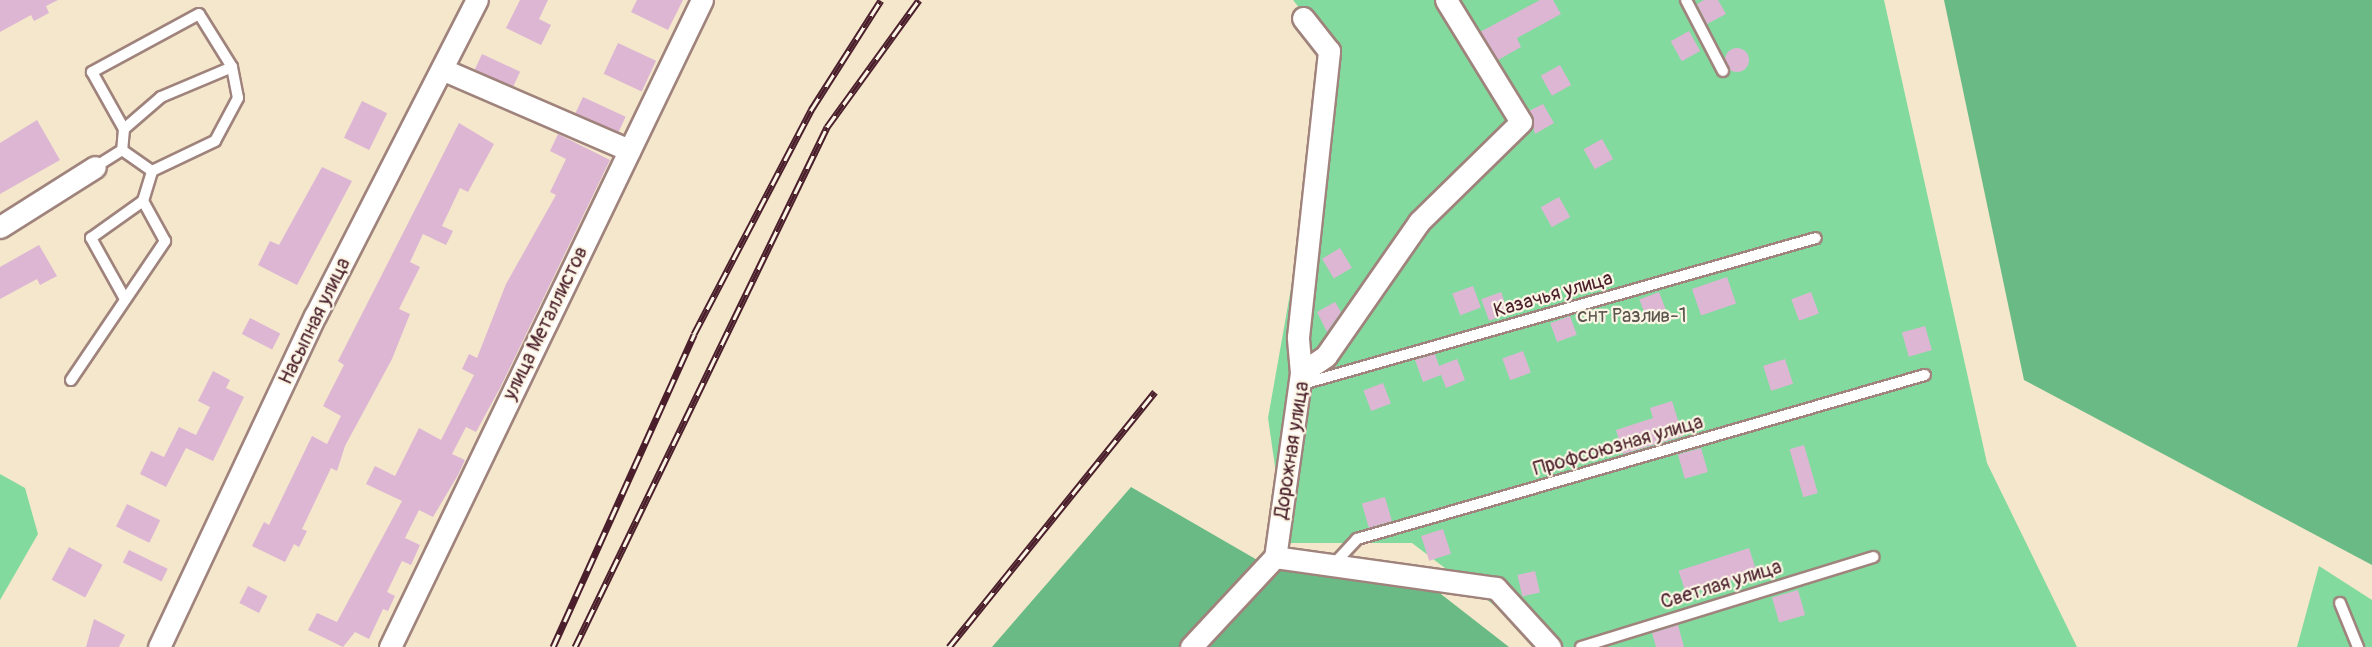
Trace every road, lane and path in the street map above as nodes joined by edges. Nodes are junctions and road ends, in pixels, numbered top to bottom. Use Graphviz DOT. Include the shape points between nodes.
graph roads {
  1 [pos="477,0"];
  2 [pos="702,0"];
  3 [pos="1446,0"];
  4 [pos="1686,0"];
  5 [pos="1304,18"];
  6 [pos="232,67"];
  7 [pos="444,70"];
  8 [pos="1723,70"];
  9 [pos="124,129"];
  10 [pos="122,150"];
  11 [pos="629,150"];
  12 [pos="95,167"];
  13 [pos="152,171"];
  14 [pos="143,201"];
  15 [pos="0,227"];
  16 [pos="1815,238"];
  17 [pos="125,299"];
  18 [pos="1925,375"];
  19 [pos="1300,379"];
  20 [pos="70,380"];
  21 [pos="1275,557"];
  22 [pos="1873,557"];
  23 [pos="1332,567"];
  24 [pos="2340,603"];
  25 [pos="159,647"];
  26 [pos="390,647"];
  27 [pos="1191,647"];
  28 [pos="1550,647"];
  29 [pos="1581,647"];
  30 [pos="2358,647"];
  1 -- 7 [label="street, Насыпная улица"];
  2 -- 11 [label="street, улица Металлистов"];
  3 -- 19 [label="street, Дорожная улица" via="1521,122 1419,222 1326,356"];
  4 -- 8 [label="lane"];
  5 -- 19 [label="street" via="1329,51 1298,337"];
  6 -- 9 [label="lane" via="161,98"];
  6 -- 9 [label="lane" via="199,14 144,39 92,72"];
  6 -- 13 [label="lane" via="238,98 215,141"];
  7 -- 11 [label="street"];
  7 -- 25 [label="street, Насыпная улица" via="315,316"];
  9 -- 10 [label="lane"];
  10 -- 12 [label="lane"];
  10 -- 13 [label="lane"];
  11 -- 26 [label="street, улица Металлистов"];
  12 -- 15 [label="street"];
  13 -- 14 [label="lane"];
  14 -- 17 [label="lane" via="165,241"];
  14 -- 17 [label="lane" via="91,238"];
  16 -- 19 [label="lane, Казачья улица"];
  17 -- 20 [label="lane"];
  18 -- 23 [label="lane, Профсоюзная улица" via="1357,539"];
  19 -- 21 [label="street, Дорожная улица"];
  21 -- 23 [label="street"];
  21 -- 27 [label="street"];
  22 -- 29 [label="lane, Светлая улица"];
  23 -- 28 [label="street" via="1496,588"];
  24 -- 30 [label="lane"];
}
